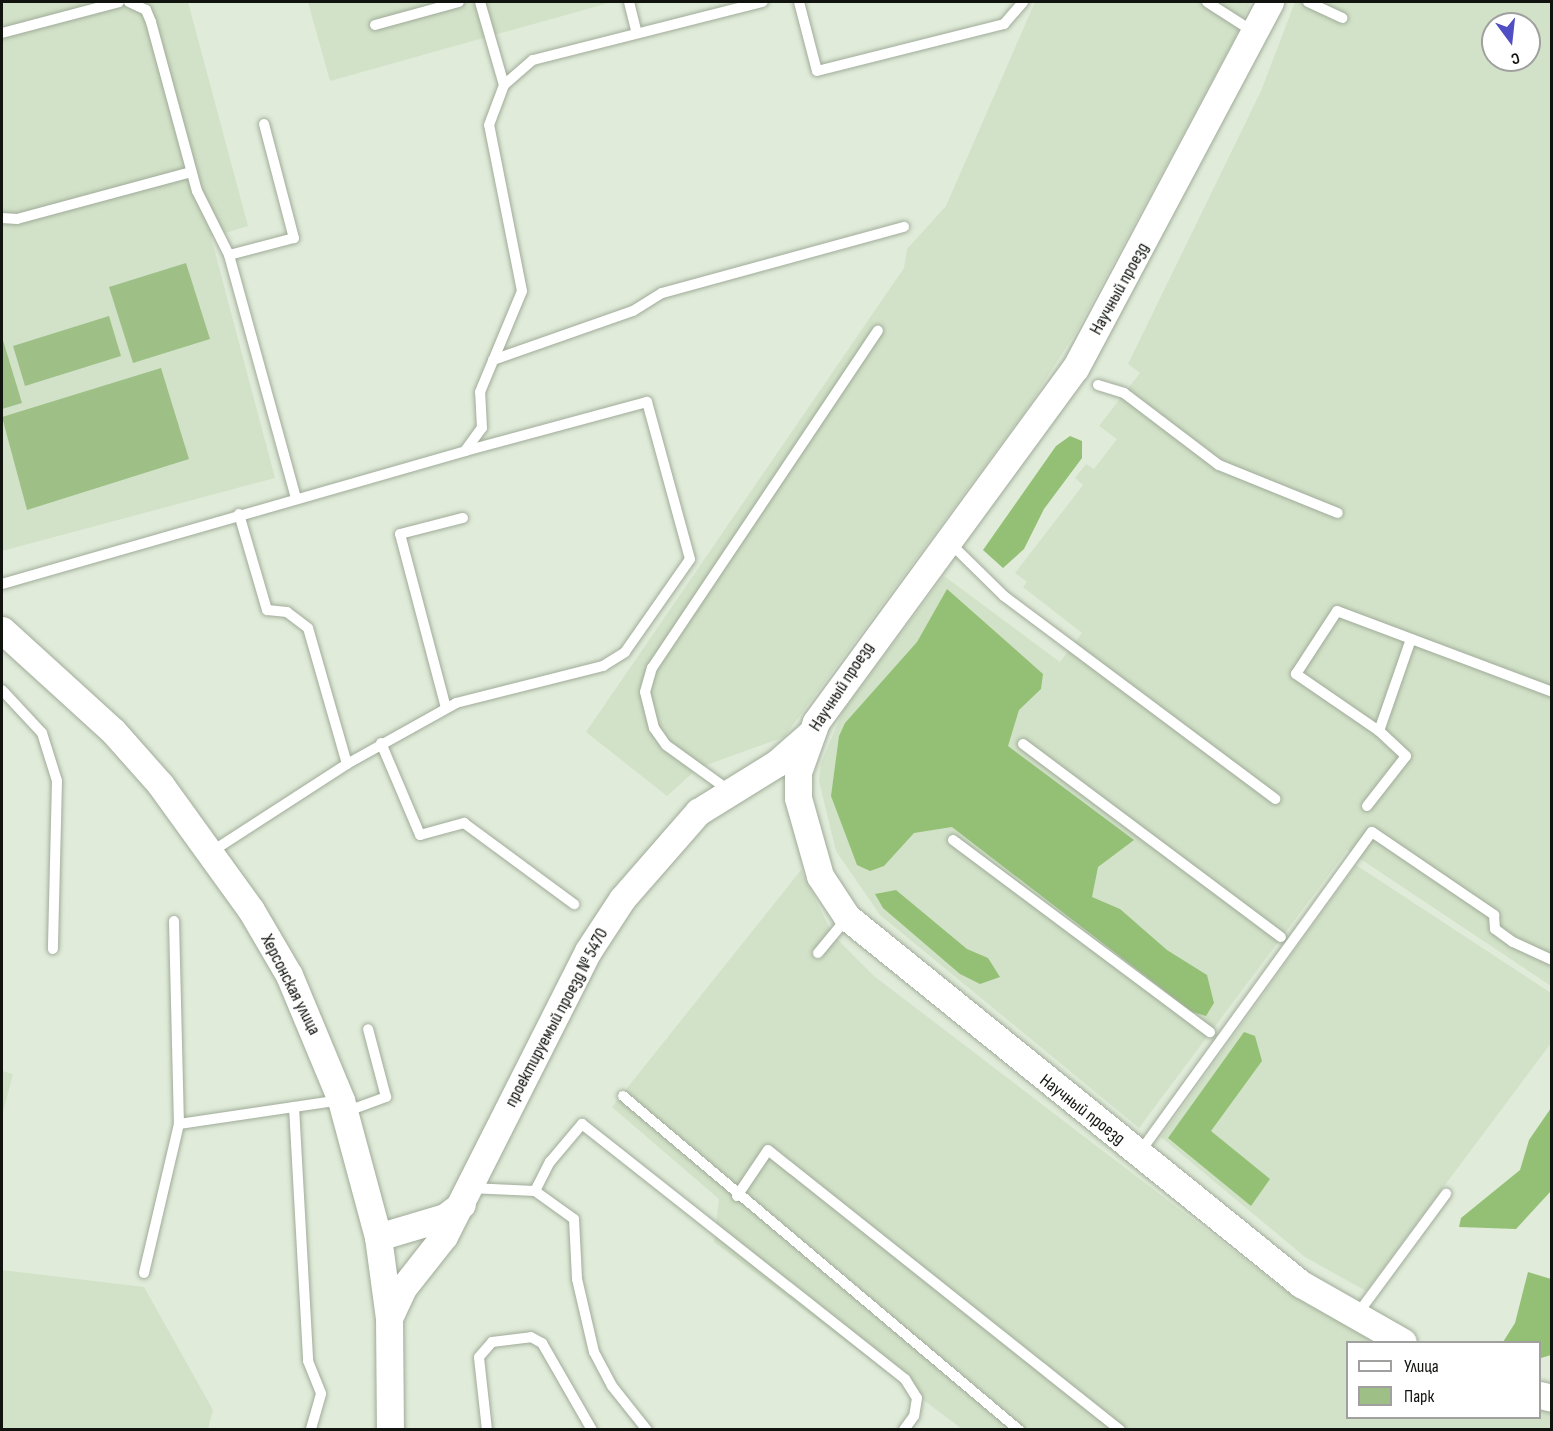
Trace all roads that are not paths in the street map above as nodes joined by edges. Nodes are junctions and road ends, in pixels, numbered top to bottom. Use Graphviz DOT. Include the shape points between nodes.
graph roads {
  1 [pos="119,2"];
  2 [pos="129,2"];
  3 [pos="459,2"];
  4 [pos="480,2"];
  5 [pos="629,2"];
  6 [pos="763,2"];
  7 [pos="799,2"];
  8 [pos="1023,2"];
  9 [pos="1207,2"];
  10 [pos="1270,2"];
  11 [pos="1308,2"];
  12 [pos="1343,18"];
  13 [pos="375,25"];
  14 [pos="2,33"];
  15 [pos="637,33"];
  16 [pos="1257,33"];
  17 [pos="504,85"];
  18 [pos="264,124"];
  19 [pos="191,172"];
  20 [pos="2,218"];
  21 [pos="904,227"];
  22 [pos="229,255"];
  23 [pos="878,331"];
  24 [pos="493,360"];
  25 [pos="1098,385"];
  26 [pos="465,451"];
  27 [pos="296,498"];
  28 [pos="1338,513"];
  29 [pos="240,514"];
  30 [pos="464,518"];
  31 [pos="948,541"];
  32 [pos="2,584"];
  33 [pos="5,640"];
  34 [pos="1410,642"];
  35 [pos="2,690"];
  36 [pos="1551,692"];
  37 [pos="446,708"];
  38 [pos="1379,731"];
  39 [pos="810,734"];
  40 [pos="381,743"];
  41 [pos="1023,744"];
  42 [pos="347,764"];
  43 [pos="753,777"];
  44 [pos="727,789"];
  45 [pos="798,798"];
  46 [pos="1275,799"];
  47 [pos="1367,806"];
  48 [pos="953,840"];
  49 [pos="211,852"];
  50 [pos="574,904"];
  51 [pos="847,917"];
  52 [pos="174,921"];
  53 [pos="1281,937"];
  54 [pos="53,949"];
  55 [pos="818,953"];
  56 [pos="1551,960"];
  57 [pos="368,1029"];
  58 [pos="1210,1032"];
  59 [pos="622,1096"];
  60 [pos="343,1106"];
  61 [pos="294,1107"];
  62 [pos="179,1124"];
  63 [pos="1138,1154"];
  64 [pos="535,1191"];
  65 [pos="1446,1194"];
  66 [pos="466,1196"];
  67 [pos="737,1196"];
  68 [pos="378,1237"];
  69 [pos="144,1273"];
  70 [pos="1356,1316"];
  71 [pos="388,1318"];
  72 [pos="1400,1341"];
  73 [pos="311,1430"];
  74 [pos="390,1430"];
  75 [pos="487,1430"];
  76 [pos="592,1430"];
  77 [pos="647,1430"];
  78 [pos="904,1430"];
  79 [pos="1019,1430"];
  80 [pos="1120,1430"];
  1 -- 14 [label="lane"];
  2 -- 19 [label="lane" via="146,10 151,22"];
  3 -- 13 [label="lane"];
  4 -- 17 [label="lane"];
  5 -- 15 [label="lane"];
  6 -- 15 [label="lane"];
  7 -- 8 [label="lane" via="817,72 1004,24"];
  9 -- 16 [label="lane"];
  10 -- 16 [label="street, Научный проезд"];
  11 -- 12 [label="lane"];
  15 -- 17 [label="lane" via="533,60"];
  16 -- 31 [label="street, Научный проезд" via="1075,368"];
  17 -- 24 [label="lane" via="489,125 522,291"];
  18 -- 22 [label="lane" via="294,238"];
  19 -- 20 [label="lane" via="17,219"];
  19 -- 22 [label="lane"];
  21 -- 24 [label="lane" via="662,293 633,311"];
  22 -- 27 [label="lane"];
  23 -- 44 [label="lane" via="652,668 645,692 654,728 666,745"];
  24 -- 26 [label="lane" via="480,392 482,428"];
  25 -- 28 [label="lane" via="1124,393 1219,465"];
  26 -- 27 [label="lane"];
  26 -- 37 [label="lane" via="647,402 690,559 625,652 603,666"];
  27 -- 29 [label="lane"];
  29 -- 32 [label="lane"];
  29 -- 42 [label="lane" via="267,610 287,612 308,627"];
  30 -- 37 [label="lane" via="400,534"];
  31 -- 39 [label="street, Научный проезд" via="848,674"];
  31 -- 46 [label="lane" via="1004,596"];
  33 -- 49 [label="street, Херсонская улица" via="113,731"];
  34 -- 36 [label="lane"];
  34 -- 38 [label="lane"];
  34 -- 38 [label="lane" via="1337,611 1296,674"];
  35 -- 54 [label="lane" via="42,734 57,782"];
  37 -- 40 [label="lane"];
  38 -- 47 [label="lane" via="1406,756"];
  39 -- 43 [label="street, проектируемый проезд № 5470"];
  39 -- 45 [label="street, Научный проезд" via="798,772"];
  40 -- 42 [label="lane"];
  40 -- 50 [label="lane" via="420,835 464,823"];
  41 -- 53 [label="lane"];
  42 -- 49 [label="lane"];
  43 -- 44 [label="street, проектируемый проезд № 5470"];
  43 -- 45 [label="street" via="776,779"];
  44 -- 66 [label="street, проектируемый проезд № 5470" via="670,843 622,899 588,951"];
  45 -- 51 [label="street, Научный проезд" via="820,876"];
  48 -- 58 [label="lane"];
  49 -- 60 [label="street, Херсонская улица" via="289,975"];
  51 -- 55 [label="lane"];
  51 -- 63 [label="street, Научный проезд"];
  52 -- 62 [label="lane"];
  56 -- 63 [label="lane" via="1513,942 1495,929 1494,915 1372,832"];
  57 -- 60 [label="lane" via="386,1097"];
  59 -- 67 [label="lane"];
  60 -- 61 [label="lane"];
  60 -- 68 [label="street, Херсонская улица"];
  61 -- 62 [label="lane"];
  61 -- 73 [label="lane" via="308,1361 321,1394"];
  62 -- 69 [label="lane"];
  63 -- 70 [label="street, Научный проезд" via="1301,1284"];
  64 -- 66 [label="lane"];
  64 -- 77 [label="lane" via="574,1219 577,1279 594,1352 612,1386"];
  64 -- 78 [label="lane" via="550,1162 582,1124 905,1379 917,1398 914,1416"];
  65 -- 70 [label="lane"];
  66 -- 68 [label="street" via="445,1217"];
  66 -- 71 [label="street, проектируемый проезд № 5470"];
  67 -- 79 [label="lane"];
  67 -- 80 [label="lane" via="768,1150"];
  68 -- 71 [label="street, Херсонская улица"];
  70 -- 72 [label="street, Научный проезд"];
  71 -- 74 [label="street, Херсонская улица"];
  75 -- 76 [label="lane" via="479,1357 492,1342 531,1336 542,1342"];
}
